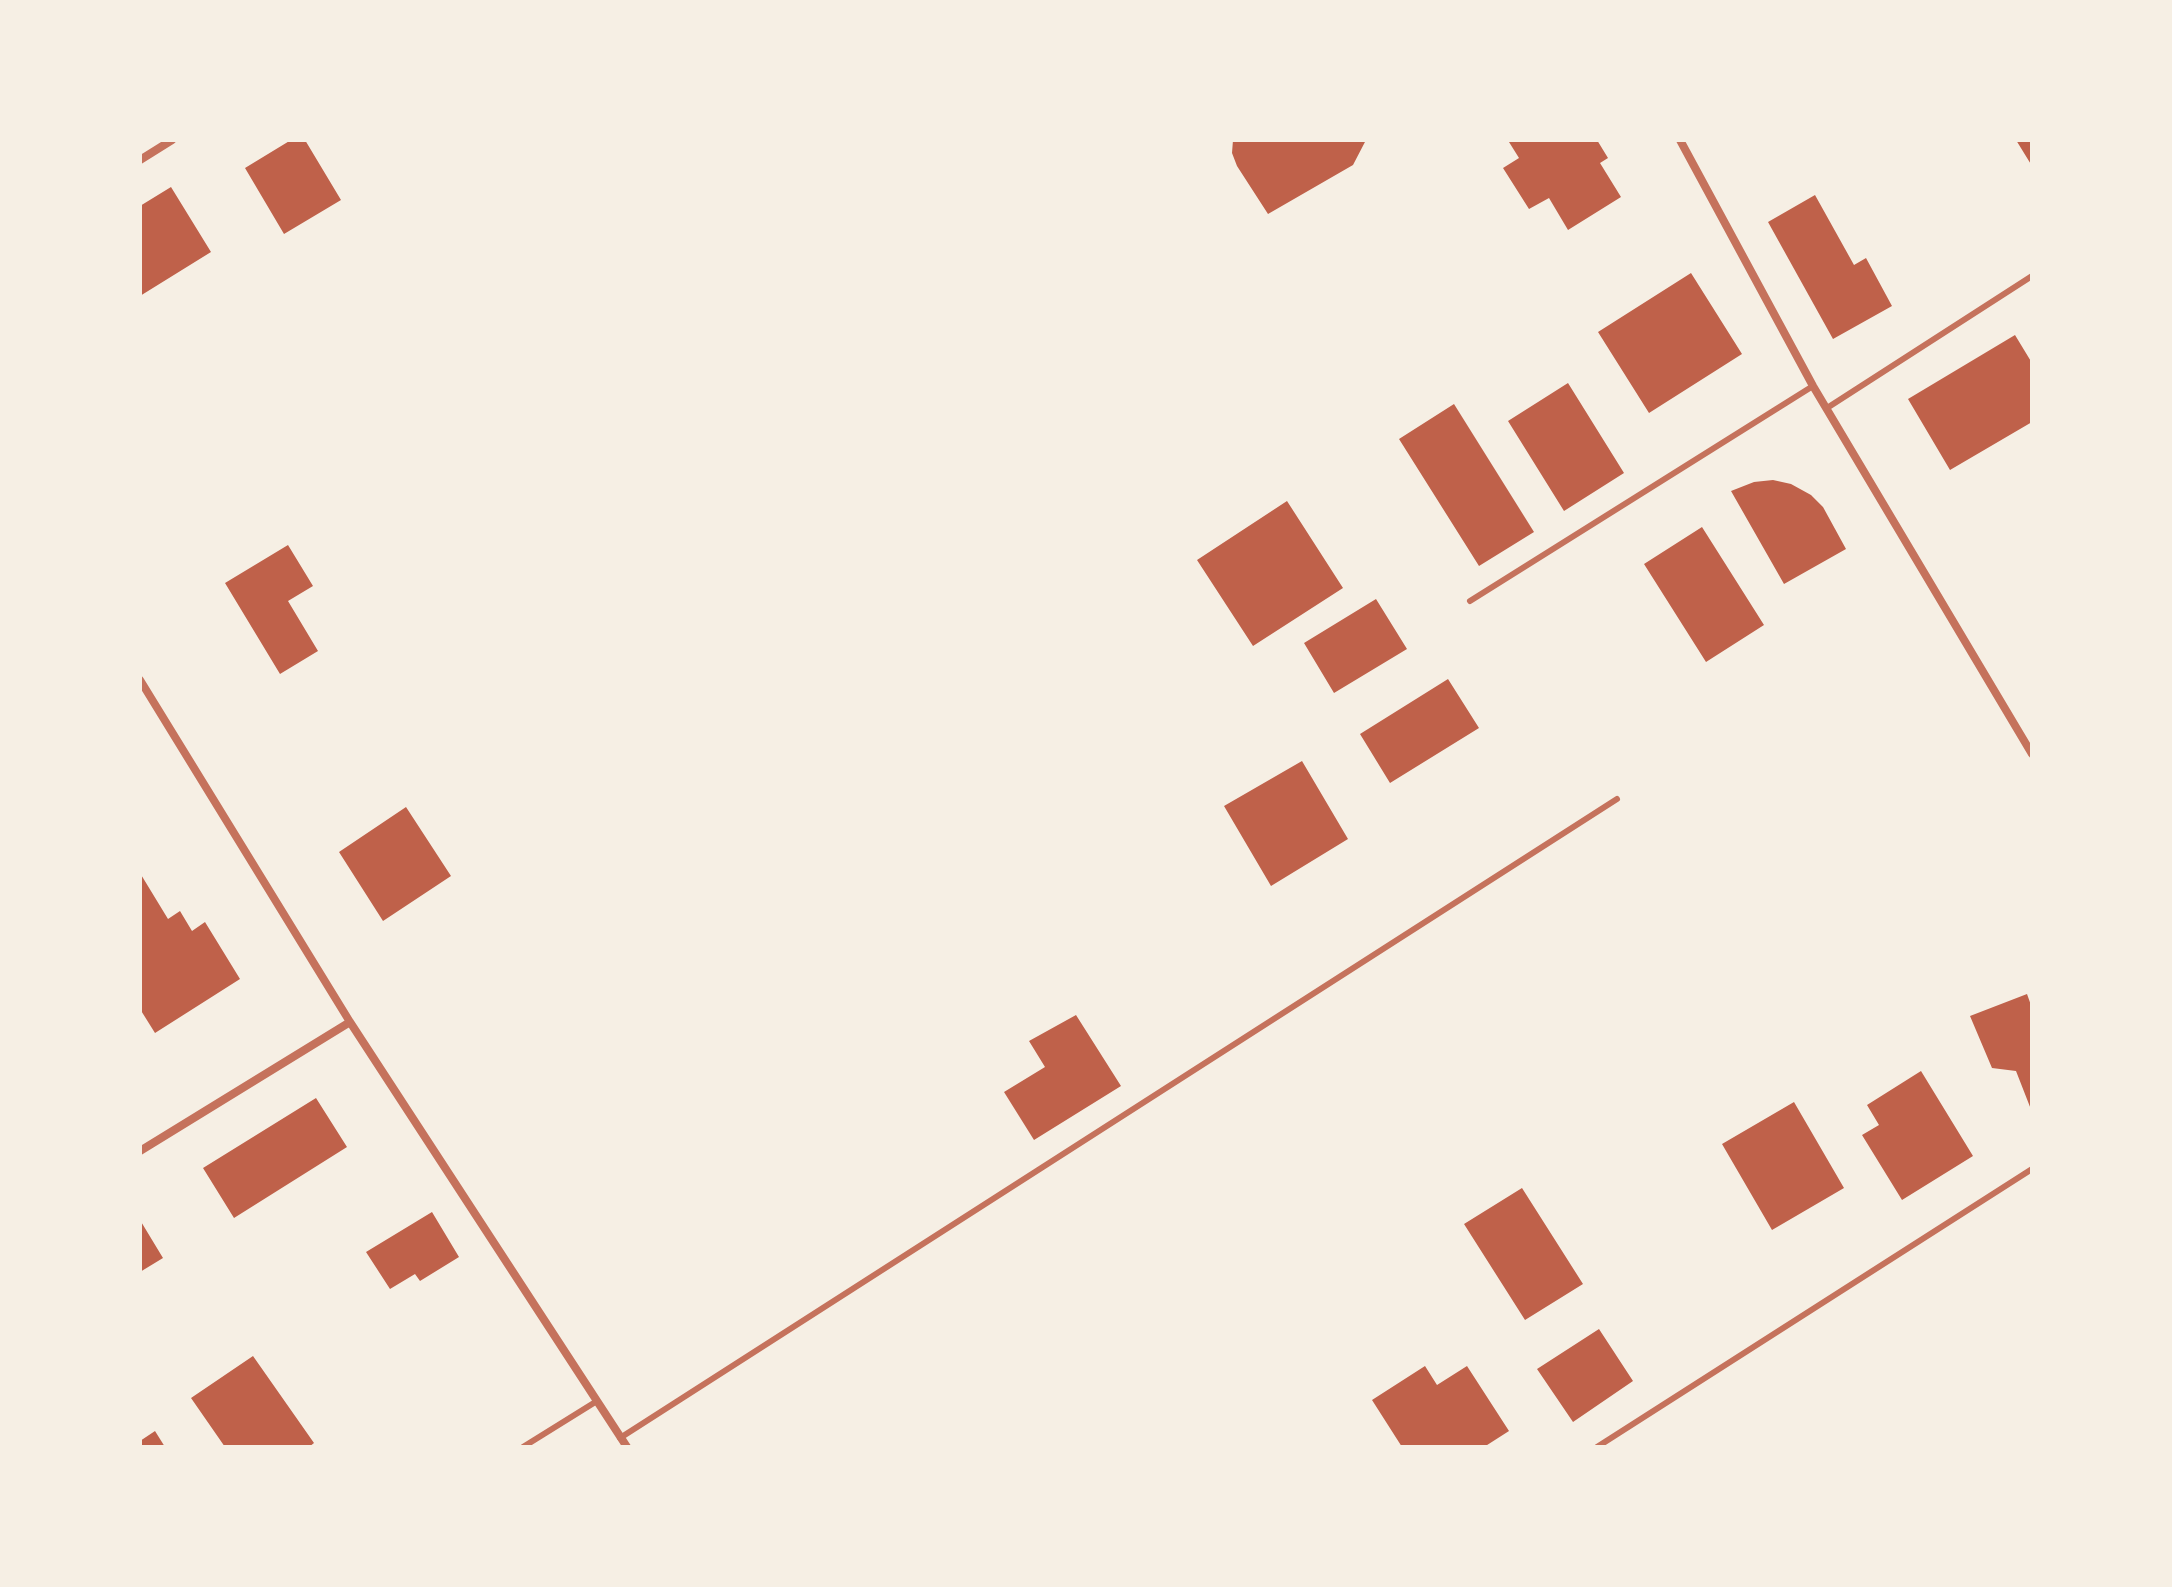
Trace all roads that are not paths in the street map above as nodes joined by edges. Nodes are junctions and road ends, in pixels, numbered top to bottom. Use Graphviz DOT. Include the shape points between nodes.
graph roads {
  1 [pos="172,140"];
  2 [pos="1680,140"];
  3 [pos="140,160"];
  4 [pos="2032,276"];
  5 [pos="1813,386"];
  6 [pos="1827,408"];
  7 [pos="1470,601"];
  8 [pos="140,680"];
  9 [pos="2032,754"];
  10 [pos="1617,799"];
  11 [pos="350,1022"];
  12 [pos="140,1151"];
  13 [pos="2032,1169"];
  14 [pos="597,1401"];
  15 [pos="620,1438"];
  16 [pos="523,1447"];
  17 [pos="627,1447"];
  18 [pos="1597,1447"];
  1 -- 3 [label="street"];
  2 -- 5 [label="street"];
  4 -- 6 [label="lane"];
  5 -- 6 [label="street"];
  5 -- 7 [label="lane"];
  6 -- 9 [label="street"];
  8 -- 11 [label="street"];
  10 -- 15 [label="lane"];
  11 -- 12 [label="street"];
  11 -- 14 [label="street"];
  13 -- 18 [label="lane"];
  14 -- 15 [label="street"];
  14 -- 16 [label="lane"];
  15 -- 17 [label="street"];
}
